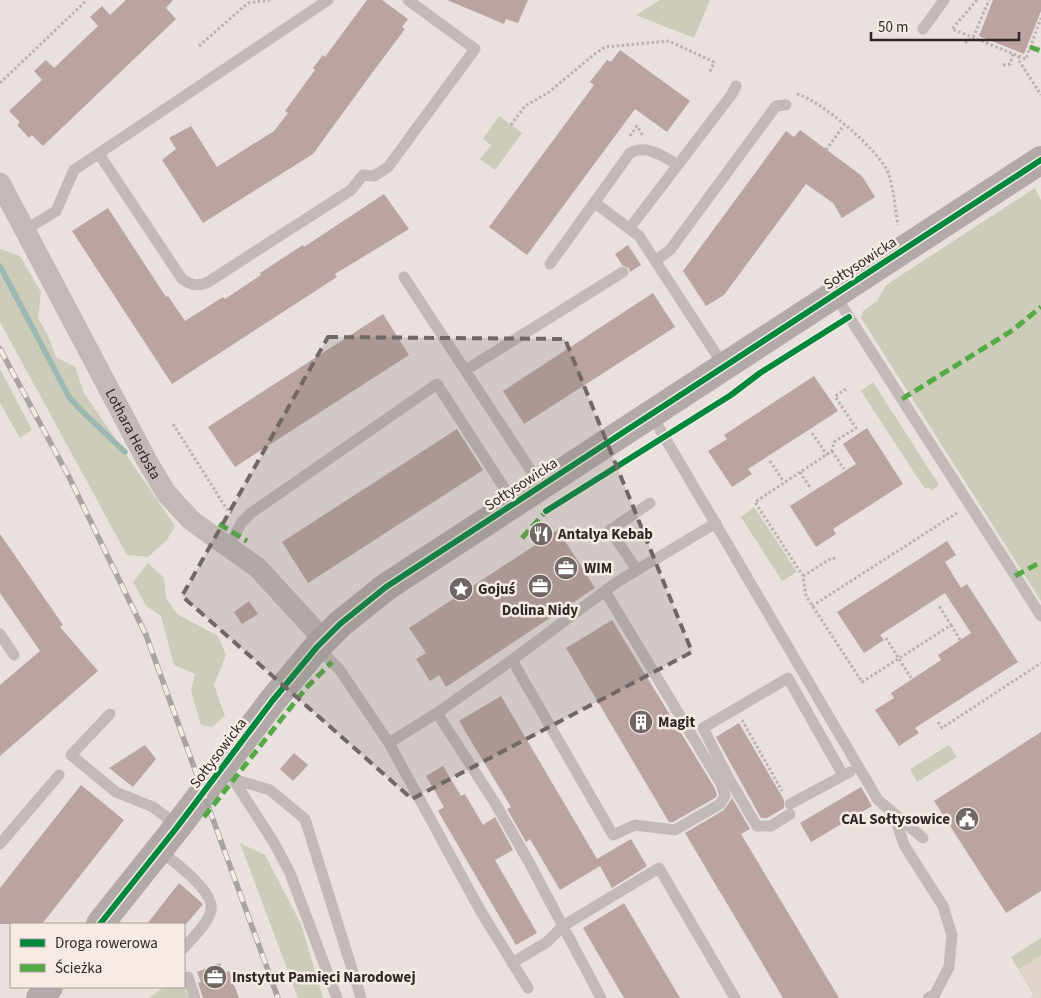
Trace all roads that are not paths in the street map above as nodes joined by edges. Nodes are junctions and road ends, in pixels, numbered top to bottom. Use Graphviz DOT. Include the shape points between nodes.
graph roads {
  1 [pos="328,0"];
  2 [pos="408,0"];
  3 [pos="944,0"];
  4 [pos="923,29"];
  5 [pos="736,86"];
  6 [pos="786,105"];
  7 [pos="98,154"];
  8 [pos="1041,160"];
  9 [pos="678,165"];
  10 [pos="0,183"];
  11 [pos="595,203"];
  12 [pos="629,229"];
  13 [pos="25,230"];
  14 [pos="655,261"];
  15 [pos="550,264"];
  16 [pos="623,272"];
  17 [pos="404,277"];
  18 [pos="834,295"];
  19 [pos="724,366"];
  20 [pos="466,370"];
  21 [pos="651,414"];
  22 [pos="541,486"];
  23 [pos="514,503"];
  24 [pos="650,503"];
  25 [pos="716,523"];
  26 [pos="228,547"];
  27 [pos="637,570"];
  28 [pos="605,591"];
  29 [pos="1041,616"];
  30 [pos="0,634"];
  31 [pos="321,644"];
  32 [pos="14,655"];
  33 [pos="512,660"];
  34 [pos="437,713"];
  35 [pos="110,714"];
  36 [pos="389,743"];
  37 [pos="858,767"];
  38 [pos="226,774"];
  39 [pos="59,775"];
  40 [pos="843,775"];
  41 [pos="894,814"];
  42 [pos="178,826"];
  43 [pos="924,838"];
  44 [pos="0,844"];
  45 [pos="159,851"];
  46 [pos="101,923"];
  47 [pos="563,926"];
  48 [pos="185,947"];
  49 [pos="512,963"];
  50 [pos="188,976"];
  51 [pos="48,988"];
  52 [pos="528,988"];
  53 [pos="40,998"];
  54 [pos="195,998"];
  55 [pos="337,998"];
  56 [pos="361,998"];
  57 [pos="601,998"];
  58 [pos="735,998"];
  59 [pos="928,998"];
  1 -- 7 [label="lane"];
  2 -- 7 [label="lane" via="475,49 388,167 374,176 363,175 350,190 200,286 182,279"];
  3 -- 4 [label="lane" via="924,23"];
  5 -- 9 [label="lane"];
  6 -- 14 [label="lane" via="776,106 670,250"];
  7 -- 13 [label="lane" via="74,170 56,211"];
  8 -- 18 [label="street, Sołtysowicka"];
  9 -- 11 [label="lane" via="639,148 630,153"];
  9 -- 12 [label="lane"];
  10 -- 13 [label="street, Lothara Herbsta"];
  11 -- 12 [label="lane"];
  11 -- 15 [label="lane"];
  12 -- 14 [label="lane" via="638,236"];
  13 -- 26 [label="street, Lothara Herbsta" via="166,493 192,521"];
  14 -- 19 [label="lane"];
  16 -- 20 [label="lane"];
  17 -- 20 [label="lane"];
  18 -- 19 [label="street, Sołtysowicka"];
  18 -- 29 [label="lane"];
  19 -- 21 [label="street, Sołtysowicka"];
  20 -- 22 [label="lane"];
  21 -- 22 [label="street, Sołtysowicka"];
  21 -- 25 [label="lane"];
  22 -- 23 [label="street, Sołtysowicka"];
  23 -- 26 [label="lane" via="437,384 251,513"];
  23 -- 31 [label="street, Sołtysowicka" via="386,587"];
  24 -- 27 [label="lane" via="610,530"];
  25 -- 27 [label="lane"];
  25 -- 37 [label="lane"];
  26 -- 31 [label="street, Lothara Herbsta" via="275,584"];
  27 -- 28 [label="lane"];
  28 -- 33 [label="lane"];
  28 -- 33 [label="lane" via="720,784 724,796 720,804 675,830 635,825 613,835"];
  30 -- 32 [label="lane"];
  31 -- 36 [label="lane"];
  31 -- 38 [label="street, Sołtysowicka" via="273,700"];
  33 -- 34 [label="lane"];
  34 -- 36 [label="lane"];
  34 -- 47 [label="lane" via="495,803"];
  35 -- 42 [label="lane" via="71,755 116,792 153,807"];
  36 -- 49 [label="lane"];
  37 -- 40 [label="lane"];
  37 -- 41 [label="lane" via="878,800"];
  38 -- 42 [label="street, Sołtysowicka"];
  38 -- 55 [label="lane" via="273,841 290,873"];
  38 -- 56 [label="lane" via="270,790 305,819"];
  39 -- 44 [label="lane"];
  40 -- 40 [label="lane" via="788,678 703,728 757,826 771,826 790,809"];
  41 -- 43 [label="lane"];
  41 -- 59 [label="lane" via="904,845 943,906 952,935 949,967 935,994"];
  42 -- 45 [label="street, Sołtysowicka"];
  45 -- 46 [label="street, Sołtysowicka"];
  45 -- 48 [label="lane" via="193,879 211,902 208,918"];
  47 -- 49 [label="lane" via="547,942"];
  47 -- 57 [label="lane"];
  47 -- 58 [label="lane" via="659,868"];
  49 -- 52 [label="lane"];
  50 -- 54 [label="lane"];
  51 -- 53 [label="street"];
}
